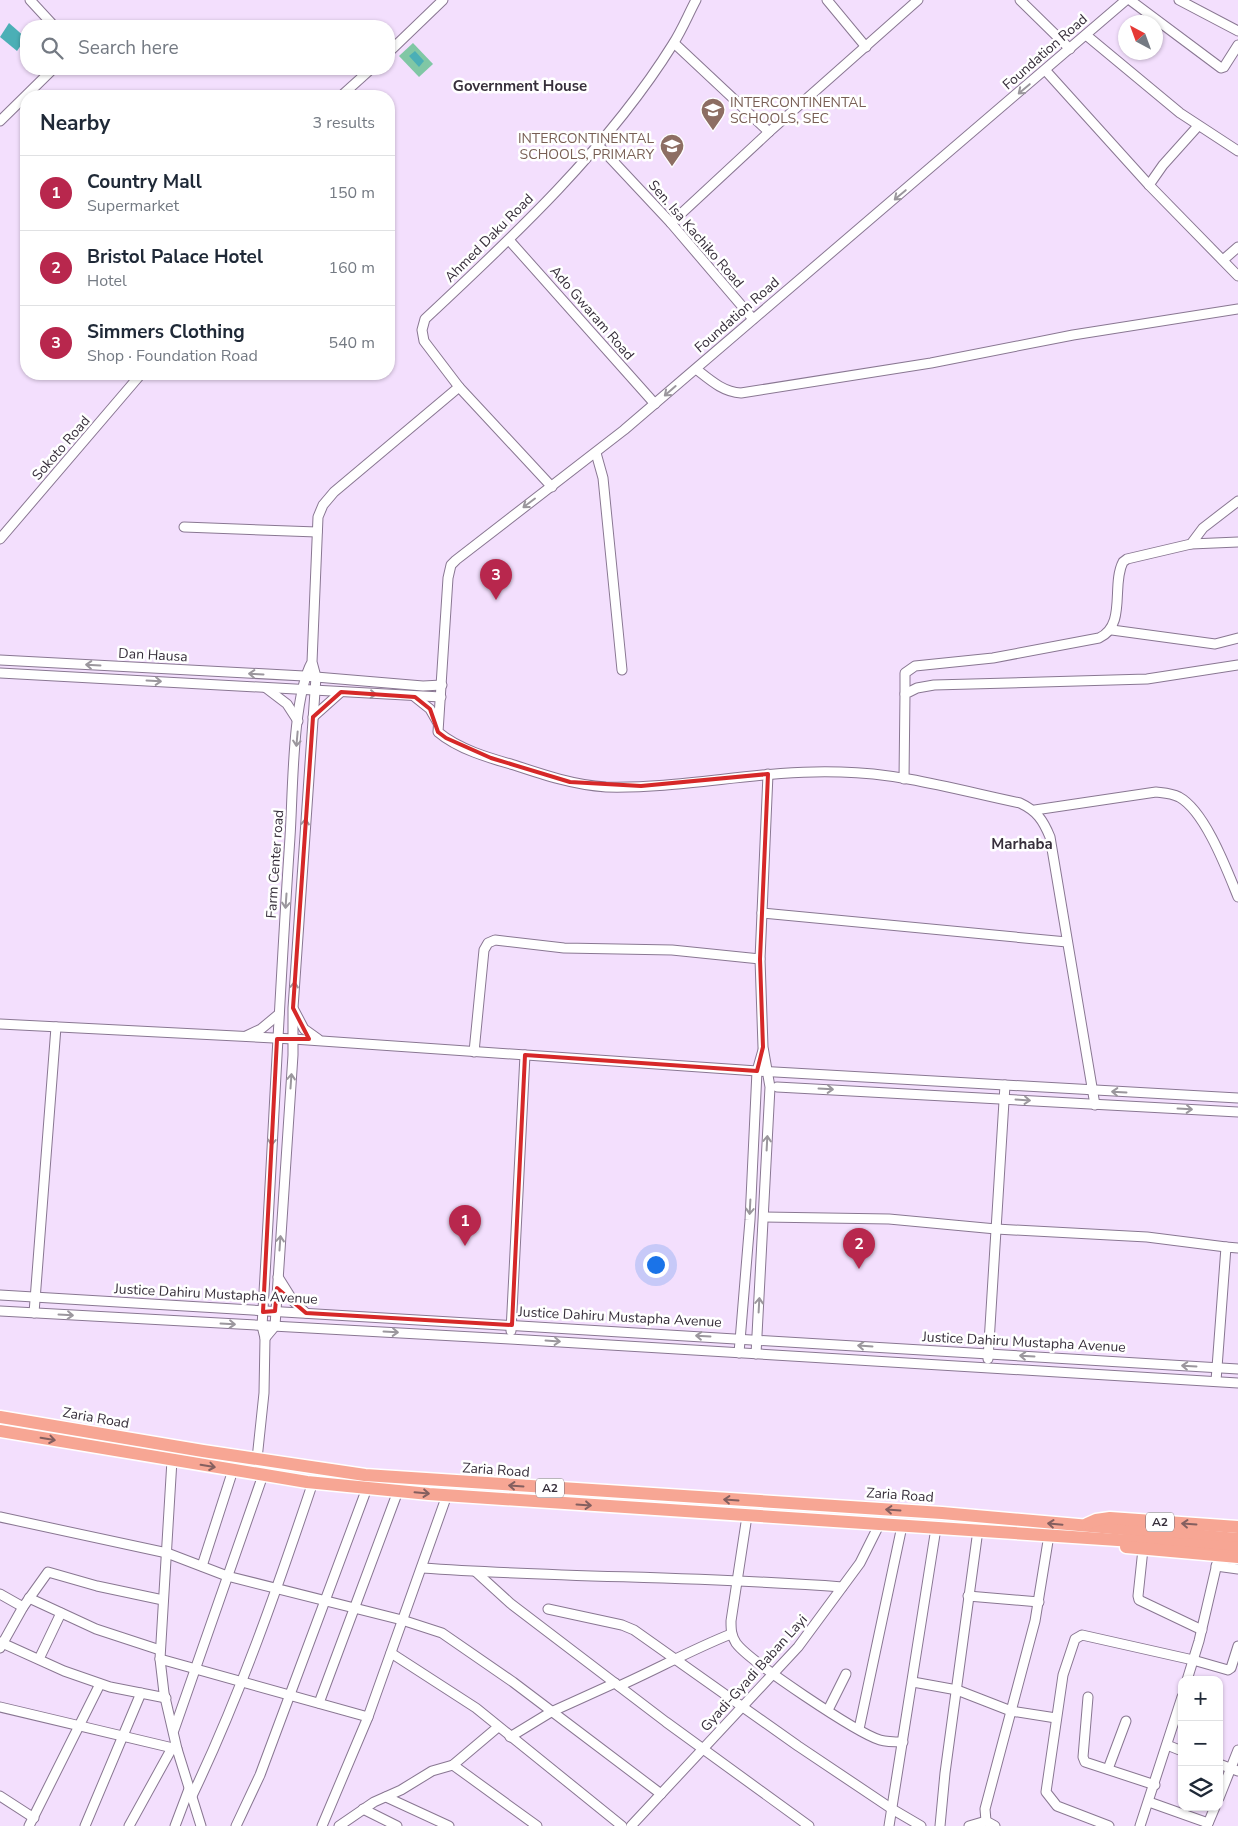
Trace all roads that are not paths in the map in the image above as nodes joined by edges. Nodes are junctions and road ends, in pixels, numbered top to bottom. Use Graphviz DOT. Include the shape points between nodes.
graph roads {
  1 [pos="30,0"];
  2 [pos="443,0"];
  3 [pos="696,0"];
  4 [pos="827,0"];
  5 [pos="918,0"];
  6 [pos="1020,0"];
  7 [pos="1128,0"];
  8 [pos="1179,0"];
  9 [pos="48,20"];
  10 [pos="1238,31"];
  11 [pos="1086,35"];
  12 [pos="674,43"];
  13 [pos="1238,45"];
  14 [pos="395,46"];
  15 [pos="866,47"];
  16 [pos="1070,49"];
  17 [pos="1046,70"];
  18 [pos="47,75"];
  19 [pos="364,75"];
  20 [pos="32,90"];
  21 [pos="348,90"];
  22 [pos="20,101"];
  23 [pos="0,121"];
  24 [pos="1198,126"];
  25 [pos="769,132"];
  26 [pos="598,145"];
  27 [pos="1238,151"];
  28 [pos="1149,185"];
  29 [pos="671,223"];
  30 [pos="509,240"];
  31 [pos="1238,247"];
  32 [pos="1223,260"];
  33 [pos="1238,276"];
  34 [pos="1236,310"];
  35 [pos="753,319"];
  36 [pos="1238,320"];
  37 [pos="696,369"];
  38 [pos="137,380"];
  39 [pos="459,387"];
  40 [pos="655,404"];
  41 [pos="596,453"];
  42 [pos="552,487"];
  43 [pos="1238,501"];
  44 [pos="184,527"];
  45 [pos="317,532"];
  46 [pos="0,539"];
  47 [pos="1238,542"];
  48 [pos="1191,544"];
  49 [pos="1112,630"];
  50 [pos="1238,638"];
  51 [pos="0,660"];
  52 [pos="312,662"];
  53 [pos="1238,665"];
  54 [pos="622,670"];
  55 [pos="0,673"];
  56 [pos="304,676"];
  57 [pos="316,677"];
  58 [pos="442,685"];
  59 [pos="266,688"];
  60 [pos="302,690"];
  61 [pos="315,691"];
  62 [pos="341,692"];
  63 [pos="905,694"];
  64 [pos="415,697"];
  65 [pos="441,697"];
  66 [pos="313,717"];
  67 [pos="298,722"];
  68 [pos="438,723"];
  69 [pos="768,774"];
  70 [pos="904,779"];
  71 [pos="1034,810"];
  72 [pos="1238,897"];
  73 [pos="762,913"];
  74 [pos="1067,942"];
  75 [pos="760,959"];
  76 [pos="293,1008"];
  77 [pos="279,1014"];
  78 [pos="0,1024"];
  79 [pos="56,1027"];
  80 [pos="243,1037"];
  81 [pos="277,1039"];
  82 [pos="293,1039"];
  83 [pos="325,1042"];
  84 [pos="763,1047"];
  85 [pos="474,1052"];
  86 [pos="525,1055"];
  87 [pos="757,1071"];
  88 [pos="769,1072"];
  89 [pos="1005,1085"];
  90 [pos="777,1087"];
  91 [pos="1095,1091"];
  92 [pos="1238,1098"];
  93 [pos="1004,1099"];
  94 [pos="1095,1105"];
  95 [pos="1238,1112"];
  96 [pos="764,1217"];
  97 [pos="996,1229"];
  98 [pos="1226,1247"];
  99 [pos="1238,1248"];
  100 [pos="278,1277"];
  101 [pos="0,1295"];
  102 [pos="36,1297"];
  103 [pos="0,1311"];
  104 [pos="263,1312"];
  105 [pos="276,1312"];
  106 [pos="34,1313"];
  107 [pos="306,1313"];
  108 [pos="512,1325"];
  109 [pos="262,1326"];
  110 [pos="275,1326"];
  111 [pos="265,1338"];
  112 [pos="741,1338"];
  113 [pos="757,1338"];
  114 [pos="510,1339"];
  115 [pos="740,1353"];
  116 [pos="756,1354"];
  117 [pos="989,1354"];
  118 [pos="988,1367"];
  119 [pos="1217,1367"];
  120 [pos="1238,1368"];
  121 [pos="1216,1381"];
  122 [pos="1238,1383"];
  123 [pos="0,1417"];
  124 [pos="1,1433"];
  125 [pos="257,1459"];
  126 [pos="172,1460"];
  127 [pos="233,1470"];
  128 [pos="264,1475"];
  129 [pos="313,1482"];
  130 [pos="366,1488"];
  131 [pos="398,1491"];
  132 [pos="447,1496"];
  133 [pos="747,1516"];
  134 [pos="0,1517"];
  135 [pos="879,1525"];
  136 [pos="902,1526"];
  137 [pos="1238,1527"];
  138 [pos="936,1528"];
  139 [pos="978,1530"];
  140 [pos="1082,1532"];
  141 [pos="1102,1533"];
  142 [pos="1049,1534"];
  143 [pos="1238,1539"];
  144 [pos="1238,1548"];
  145 [pos="1143,1549"];
  146 [pos="167,1553"];
  147 [pos="1238,1557"];
  148 [pos="1218,1561"];
  149 [pos="202,1566"];
  150 [pos="422,1568"];
  151 [pos="1238,1569"];
  152 [pos="476,1572"];
  153 [pos="227,1576"];
  154 [pos="738,1581"];
  155 [pos="842,1587"];
  156 [pos="277,1588"];
  157 [pos="0,1594"];
  158 [pos="968,1596"];
  159 [pos="29,1598"];
  160 [pos="163,1600"];
  161 [pos="324,1601"];
  162 [pos="1039,1602"];
  163 [pos="23,1607"];
  164 [pos="356,1609"];
  165 [pos="548,1609"];
  166 [pos="61,1613"];
  167 [pos="402,1620"];
  168 [pos="1202,1630"];
  169 [pos="731,1634"];
  170 [pos="1,1645"];
  171 [pos="1238,1646"];
  172 [pos="390,1653"];
  173 [pos="160,1655"];
  174 [pos="39,1659"];
  175 [pos="676,1659"];
  176 [pos="1193,1660"];
  177 [pos="196,1669"];
  178 [pos="773,1674"];
  179 [pos="846,1674"];
  180 [pos="1188,1676"];
  181 [pos="242,1681"];
  182 [pos="913,1682"];
  183 [pos="100,1684"];
  184 [pos="617,1684"];
  185 [pos="957,1690"];
  186 [pos="141,1693"];
  187 [pos="290,1696"];
  188 [pos="1088,1697"];
  189 [pos="166,1698"];
  190 [pos="319,1703"];
  191 [pos="0,1707"];
  192 [pos="742,1708"];
  193 [pos="828,1710"];
  194 [pos="1011,1711"];
  195 [pos="1178,1711"];
  196 [pos="551,1712"];
  197 [pos="368,1718"];
  198 [pos="1056,1718"];
  199 [pos="1126,1720"];
  200 [pos="80,1726"];
  201 [pos="498,1727"];
  202 [pos="859,1729"];
  203 [pos="174,1731"];
  204 [pos="510,1736"];
  205 [pos="123,1737"];
  206 [pos="903,1742"];
  207 [pos="1167,1745"];
  208 [pos="174,1749"];
  209 [pos="1178,1749"];
  210 [pos="703,1750"];
  211 [pos="1238,1750"];
  212 [pos="453,1765"];
  213 [pos="1223,1766"];
  214 [pos="1108,1769"];
  215 [pos="1235,1770"];
  216 [pos="1155,1785"];
  217 [pos="1223,1791"];
  218 [pos="190,1793"];
  219 [pos="661,1794"];
  220 [pos="0,1796"];
  221 [pos="386,1797"];
  222 [pos="1149,1802"];
  223 [pos="363,1809"];
  224 [pos="892,1810"];
  225 [pos="1213,1811"];
  226 [pos="986,1821"];
  227 [pos="32,1822"];
  228 [pos="438,1824"];
  229 [pos="1207,1824"];
  230 [pos="85,1826"];
  231 [pos="129,1826"];
  232 [pos="175,1826"];
  233 [pos="201,1826"];
  234 [pos="236,1826"];
  235 [pos="322,1826"];
  236 [pos="341,1826"];
  237 [pos="397,1826"];
  238 [pos="449,1826"];
  239 [pos="537,1826"];
  240 [pos="622,1826"];
  241 [pos="631,1826"];
  242 [pos="810,1826"];
  243 [pos="889,1826"];
  244 [pos="921,1826"];
  245 [pos="940,1826"];
  246 [pos="969,1826"];
  247 [pos="995,1826"];
  248 [pos="1109,1826"];
  249 [pos="1140,1826"];
  1 -- 9 [label="street"];
  2 -- 14 [label="street"];
  3 -- 12 [label="street, Ahmed Daku Road"];
  4 -- 15 [label="street"];
  5 -- 15 [label="street"];
  6 -- 16 [label="street"];
  7 -- 11 [label="street, Foundation Road"];
  7 -- 13 [label="street" via="1221,68"];
  8 -- 10 [label="street"];
  11 -- 16 [label="street, Foundation Road"];
  11 -- 24 [label="street"];
  12 -- 25 [label="street"];
  12 -- 26 [label="street, Ahmed Daku Road"];
  15 -- 25 [label="street"];
  16 -- 17 [label="street, Foundation Road"];
  17 -- 28 [label="street"];
  17 -- 35 [label="street, Foundation Road, one-way"];
  18 -- 20 [label="street"];
  19 -- 21 [label="street"];
  22 -- 23 [label="street"];
  24 -- 27 [label="street"];
  24 -- 28 [label="street"];
  25 -- 29 [label="street"];
  26 -- 29 [label="street, Sen. Isa Kachiko Road"];
  26 -- 30 [label="street, Ahmed Daku Road"];
  28 -- 32 [label="street"];
  29 -- 35 [label="street, Sen. Isa Kachiko Road"];
  30 -- 39 [label="street, Ahmed Daku Road" via="425,319 424,341"];
  30 -- 40 [label="street, Ado Gwaram Road"];
  31 -- 32 [label="street"];
  32 -- 33 [label="street"];
  34 -- 36 [label="street"];
  34 -- 37 [label="street" via="741,393 723,388"];
  35 -- 37 [label="street, Foundation Road"];
  37 -- 40 [label="street, Foundation Road, one-way"];
  38 -- 46 [label="street, Sokoto Road"];
  39 -- 42 [label="street, Ahmed Daku Road"];
  39 -- 45 [label="street" via="334,492 323,505"];
  40 -- 41 [label="street, Foundation Road"];
  41 -- 42 [label="street, Foundation Road"];
  41 -- 54 [label="street" via="603,478"];
  42 -- 58 [label="street, Foundation Road, one-way" via="466,550 451,565"];
  43 -- 48 [label="street" via="1203,528"];
  44 -- 45 [label="street"];
  45 -- 52 [label="street"];
  47 -- 48 [label="street"];
  48 -- 49 [label="street" via="1123,562"];
  49 -- 50 [label="street" via="1215,644"];
  49 -- 63 [label="street" via="1099,638 993,658 915,666 905,674"];
  56 -- 51 [label="street, Dan Hausa, one-way"];
  52 -- 56 [label="street"];
  52 -- 57 [label="street"];
  53 -- 63 [label="street" via="1146,678 924,686"];
  55 -- 59 [label="street, Dan Hausa, one-way"];
  56 -- 57 [label="street, Dan Hausa"];
  56 -- 60 [label="street, Farm Center road"];
  57 -- 58 [label="street, Dan Hausa"];
  57 -- 61 [label="street"];
  58 -- 65 [label="street, Foundation Road"];
  59 -- 60 [label="street, Dan Hausa"];
  59 -- 67 [label="street" via="287,704"];
  60 -- 61 [label="street, Dan Hausa"];
  60 -- 67 [label="street, Farm Center road"];
  61 -- 62 [label="street, Dan Hausa"];
  61 -- 66 [label="street"];
  62 -- 64 [label="street, Dan Hausa, one-way"];
  62 -- 66 [label="street"];
  63 -- 70 [label="street"];
  64 -- 65 [label="street, Dan Hausa"];
  64 -- 68 [label="street" via="430,709"];
  65 -- 68 [label="street, Foundation Road"];
  76 -- 66 [label="street, one-way"];
  67 -- 77 [label="street, Farm Center road, one-way"];
  68 -- 69 [label="street" via="438,732 446,738 491,758 570,782 605,787 697,784"];
  69 -- 70 [label="street" via="844,772"];
  69 -- 73 [label="street"];
  70 -- 71 [label="street" via="1020,802"];
  71 -- 72 [label="street" via="1156,792 1171,793 1187,802 1216,844"];
  71 -- 74 [label="street" via="1044,821 1050,837"];
  73 -- 74 [label="street"];
  73 -- 75 [label="street"];
  74 -- 91 [label="street"];
  75 -- 84 [label="street"];
  75 -- 85 [label="street" via="672,950 564,948 495,940 484,950"];
  76 -- 82 [label="street"];
  76 -- 83 [label="street" via="308,1034"];
  77 -- 80 [label="street" via="261,1029"];
  77 -- 81 [label="street, Farm Center road"];
  78 -- 79 [label="street"];
  79 -- 80 [label="street"];
  79 -- 102 [label="street" via="43,1167"];
  80 -- 81 [label="street"];
  81 -- 82 [label="street"];
  81 -- 104 [label="street, Farm Center road, one-way"];
  82 -- 83 [label="street"];
  100 -- 82 [label="street, one-way"];
  83 -- 85 [label="street"];
  84 -- 87 [label="street"];
  84 -- 88 [label="street"];
  85 -- 86 [label="street"];
  86 -- 87 [label="street"];
  86 -- 108 [label="street"];
  87 -- 88 [label="street"];
  87 -- 112 [label="street, one-way"];
  88 -- 89 [label="street"];
  96 -- 88 [label="street, one-way"];
  89 -- 91 [label="street"];
  89 -- 93 [label="street"];
  90 -- 93 [label="street, one-way"];
  92 -- 91 [label="street, one-way"];
  91 -- 94 [label="street"];
  93 -- 94 [label="street, one-way"];
  93 -- 97 [label="street"];
  94 -- 95 [label="street, one-way"];
  96 -- 97 [label="street" via="889,1219"];
  113 -- 96 [label="street, one-way"];
  97 -- 98 [label="street" via="1147,1237"];
  97 -- 117 [label="street"];
  98 -- 99 [label="street"];
  98 -- 119 [label="street"];
  100 -- 105 [label="street"];
  100 -- 107 [label="street" via="293,1302"];
  101 -- 102 [label="street, Justice Dahiru Mustapha Avenue"];
  102 -- 104 [label="street, Justice Dahiru Mustapha Avenue"];
  102 -- 106 [label="street"];
  103 -- 106 [label="street"];
  104 -- 105 [label="street, Justice Dahiru Mustapha Avenue"];
  104 -- 109 [label="street, Farm Center road"];
  105 -- 107 [label="street, Justice Dahiru Mustapha Avenue"];
  105 -- 110 [label="street"];
  106 -- 109 [label="street, one-way"];
  107 -- 108 [label="street, Justice Dahiru Mustapha Avenue"];
  112 -- 108 [label="street, Justice Dahiru Mustapha Avenue, one-way"];
  108 -- 114 [label="street"];
  109 -- 110 [label="street"];
  109 -- 111 [label="street, Farm Center road"];
  110 -- 111 [label="street"];
  110 -- 114 [label="street, one-way"];
  111 -- 125 [label="street, Farm Center road" via="264,1393"];
  112 -- 113 [label="street, Justice Dahiru Mustapha Avenue"];
  112 -- 115 [label="street"];
  113 -- 116 [label="street"];
  117 -- 113 [label="street, Justice Dahiru Mustapha Avenue, one-way"];
  114 -- 115 [label="street, one-way"];
  115 -- 116 [label="street"];
  116 -- 118 [label="street"];
  117 -- 118 [label="street"];
  119 -- 117 [label="street, Justice Dahiru Mustapha Avenue, one-way"];
  118 -- 121 [label="street"];
  119 -- 120 [label="street, Justice Dahiru Mustapha Avenue"];
  119 -- 121 [label="street"];
  121 -- 122 [label="street"];
  123 -- 125 [label="highway, Zaria Road / A2"];
  124 -- 126 [label="highway, Zaria Road / A2, one-way"];
  140 -- 125 [label="highway, Zaria Road / A2, one-way" via="942,1513 364,1475"];
  126 -- 127 [label="highway, Zaria Road / A2, one-way"];
  126 -- 146 [label="street"];
  127 -- 128 [label="highway, Zaria Road / A2"];
  127 -- 149 [label="street"];
  128 -- 129 [label="highway, Zaria Road / A2"];
  128 -- 153 [label="street"];
  129 -- 130 [label="highway, Zaria Road / A2"];
  129 -- 156 [label="street"];
  130 -- 131 [label="highway, Zaria Road / A2"];
  130 -- 161 [label="street"];
  131 -- 132 [label="highway, Zaria Road / A2, one-way"];
  131 -- 164 [label="street"];
  132 -- 133 [label="highway, Zaria Road / A2, one-way"];
  132 -- 150 [label="street"];
  133 -- 135 [label="highway, Zaria Road / A2"];
  133 -- 154 [label="street"];
  134 -- 146 [label="street"];
  135 -- 136 [label="highway, Zaria Road / A2"];
  135 -- 155 [label="street, Gyadi-Gyadi Baban Layi" via="860,1563"];
  136 -- 138 [label="highway, Zaria Road / A2"];
  136 -- 202 [label="street"];
  137 -- 140 [label="highway, Zaria Road / A2, one-way" via="1110,1518 1096,1520"];
  138 -- 139 [label="highway, Zaria Road / A2"];
  138 -- 182 [label="street"];
  139 -- 142 [label="highway, Zaria Road / A2"];
  139 -- 158 [label="street"];
  140 -- 141 [label="highway, Zaria Road / A2"];
  140 -- 142 [label="highway, Zaria Road / A2"];
  140 -- 145 [label="highway, Zaria Road / A2" via="1103,1545"];
  141 -- 143 [label="highway, A2"];
  141 -- 144 [label="highway, A2"];
  142 -- 162 [label="street"];
  145 -- 148 [label="highway, Zaria Road / A2"];
  145 -- 168 [label="street" via="1139,1600"];
  146 -- 149 [label="street"];
  146 -- 160 [label="street"];
  147 -- 148 [label="highway, Zaria Road / A2"];
  148 -- 151 [label="street"];
  148 -- 168 [label="street"];
  149 -- 153 [label="street"];
  150 -- 152 [label="street"];
  150 -- 167 [label="street"];
  152 -- 154 [label="street"];
  152 -- 184 [label="street" via="510,1603"];
  153 -- 156 [label="street"];
  153 -- 177 [label="street"];
  154 -- 155 [label="street"];
  154 -- 169 [label="street"];
  155 -- 178 [label="street, Gyadi-Gyadi Baban Layi" via="819,1621"];
  156 -- 161 [label="street"];
  156 -- 181 [label="street"];
  157 -- 163 [label="street"];
  158 -- 162 [label="street"];
  158 -- 185 [label="street"];
  159 -- 160 [label="street" via="48,1572"];
  159 -- 163 [label="street"];
  159 -- 166 [label="street"];
  160 -- 173 [label="street"];
  161 -- 164 [label="street"];
  161 -- 187 [label="street"];
  162 -- 194 [label="street"];
  163 -- 170 [label="street"];
  164 -- 167 [label="street"];
  164 -- 190 [label="street"];
  165 -- 175 [label="street" via="622,1625 640,1633"];
  166 -- 173 [label="street"];
  166 -- 174 [label="street"];
  167 -- 172 [label="street"];
  167 -- 196 [label="street" via="453,1639"];
  168 -- 176 [label="street"];
  169 -- 175 [label="street"];
  169 -- 178 [label="street" via="747,1654"];
  170 -- 174 [label="street"];
  171 -- 176 [label="street" via="1232,1668 1228,1670"];
  172 -- 197 [label="street"];
  172 -- 201 [label="street" via="454,1692"];
  173 -- 177 [label="street"];
  173 -- 189 [label="street"];
  174 -- 183 [label="street" via="64,1672"];
  175 -- 184 [label="street"];
  175 -- 192 [label="street"];
  176 -- 180 [label="street"];
  176 -- 198 [label="street" via="1078,1636 1073,1641 1063,1675"];
  177 -- 181 [label="street"];
  177 -- 203 [label="street"];
  178 -- 192 [label="street, Gyadi-Gyadi Baban Layi"];
  178 -- 193 [label="street"];
  179 -- 193 [label="street"];
  181 -- 187 [label="street"];
  181 -- 218 [label="street" via="226,1724"];
  182 -- 185 [label="street"];
  182 -- 206 [label="street"];
  183 -- 186 [label="street"];
  183 -- 200 [label="street"];
  184 -- 196 [label="street"];
  184 -- 210 [label="street"];
  185 -- 194 [label="street"];
  185 -- 245 [label="street"];
  186 -- 189 [label="street"];
  186 -- 205 [label="street"];
  187 -- 190 [label="street"];
  187 -- 234 [label="street" via="260,1775"];
  188 -- 214 [label="street" via="1083,1757 1085,1762"];
  189 -- 203 [label="street"];
  190 -- 197 [label="street"];
  191 -- 200 [label="street"];
  192 -- 210 [label="street, Gyadi-Gyadi Baban Layi"];
  192 -- 224 [label="street"];
  193 -- 202 [label="street"];
  194 -- 198 [label="street"];
  194 -- 226 [label="street" via="985,1809"];
  195 -- 207 [label="street"];
  196 -- 204 [label="street"];
  196 -- 219 [label="street"];
  197 -- 235 [label="street"];
  198 -- 248 [label="street" via="1045,1788 1048,1798 1057,1806"];
  199 -- 214 [label="street"];
  200 -- 205 [label="street"];
  200 -- 227 [label="street"];
  201 -- 204 [label="street"];
  201 -- 212 [label="street"];
  202 -- 206 [label="street" via="878,1740"];
  203 -- 208 [label="street"];
  204 -- 240 [label="street"];
  205 -- 208 [label="street"];
  205 -- 230 [label="street"];
  206 -- 224 [label="street"];
  207 -- 209 [label="street"];
  207 -- 216 [label="street"];
  208 -- 218 [label="street"];
  208 -- 231 [label="street"];
  210 -- 219 [label="street, Gyadi-Gyadi Baban Layi"];
  210 -- 242 [label="street"];
  211 -- 215 [label="street"];
  212 -- 221 [label="street" via="436,1768"];
  212 -- 239 [label="street"];
  213 -- 215 [label="street"];
  214 -- 216 [label="street"];
  215 -- 217 [label="street"];
  216 -- 222 [label="street"];
  218 -- 232 [label="street"];
  218 -- 233 [label="street"];
  219 -- 241 [label="street, Gyadi-Gyadi Baban Layi"];
  220 -- 227 [label="street"];
  221 -- 223 [label="street"];
  221 -- 228 [label="street"];
  222 -- 229 [label="street"];
  222 -- 249 [label="street"];
  223 -- 236 [label="street"];
  223 -- 237 [label="street"];
  224 -- 243 [label="street"];
  224 -- 244 [label="street"];
  225 -- 229 [label="street"];
  226 -- 246 [label="street"];
  226 -- 247 [label="street"];
  228 -- 238 [label="street"];
}
